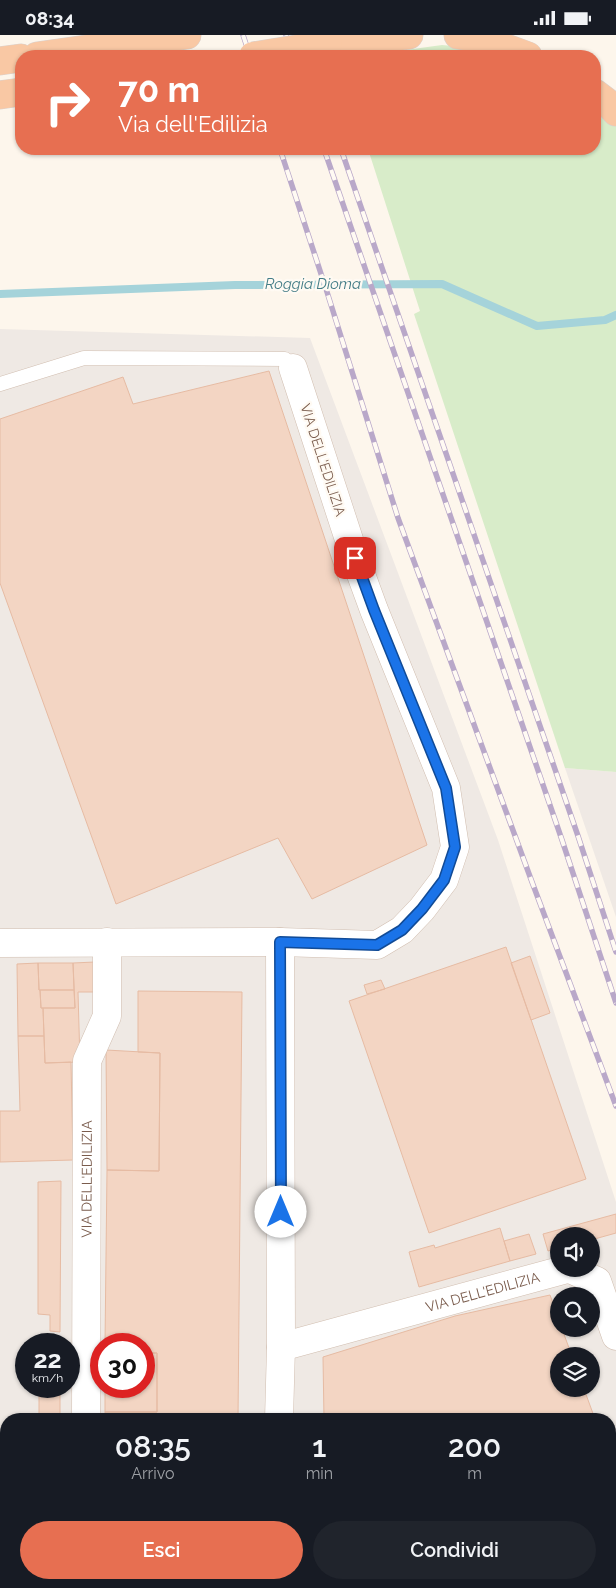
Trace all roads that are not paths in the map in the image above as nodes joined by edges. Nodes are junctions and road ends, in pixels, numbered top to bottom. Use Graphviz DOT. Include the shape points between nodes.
graph roads {
  1 [pos="187,35"];
  2 [pos="409,35"];
  3 [pos="458,35"];
  4 [pos="80,50"];
  5 [pos="290,50"];
  6 [pos="512,50"];
  7 [pos="15,59"];
  8 [pos="0,61"];
  9 [pos="15,93"];
  10 [pos="0,95"];
  11 [pos="601,98"];
  12 [pos="616,112"];
  13 [pos="293,367"];
  14 [pos="0,384"];
  15 [pos="107,942"];
  16 [pos="280,942"];
  17 [pos="0,943"];
  18 [pos="550,1274"];
  19 [pos="587,1277"];
  20 [pos="616,1335"];
  21 [pos="281,1347"];
  22 [pos="86,1413"];
  23 [pos="280,1413"];
  1 -- 4 [label="highway"];
  2 -- 5 [label="highway, bridge"];
  3 -- 6 [label="highway" via="482,39"];
  7 -- 8 [label="highway"];
  9 -- 10 [label="highway"];
  11 -- 12 [label="highway"];
  13 -- 14 [label="lane" via="285,359 84,359"];
  13 -- 16 [label="street, VIA DELL'EDILIZIA" via="355,558 446,788 455,847 444,880 422,909 402,930 377,945"];
  15 -- 16 [label="street, VIA DELL'EDILIZIA"];
  15 -- 17 [label="street, VIA DELL'EDILIZIA"];
  15 -- 22 [label="street, VIA DELL'EDILIZIA" via="107,1016 87,1061"];
  16 -- 21 [label="street"];
  18 -- 21 [label="street, VIA DELL'EDILIZIA"];
  19 -- 20 [label="street, VIA DELL'EDILIZIA" via="597,1281"];
  21 -- 23 [label="street"];
}
